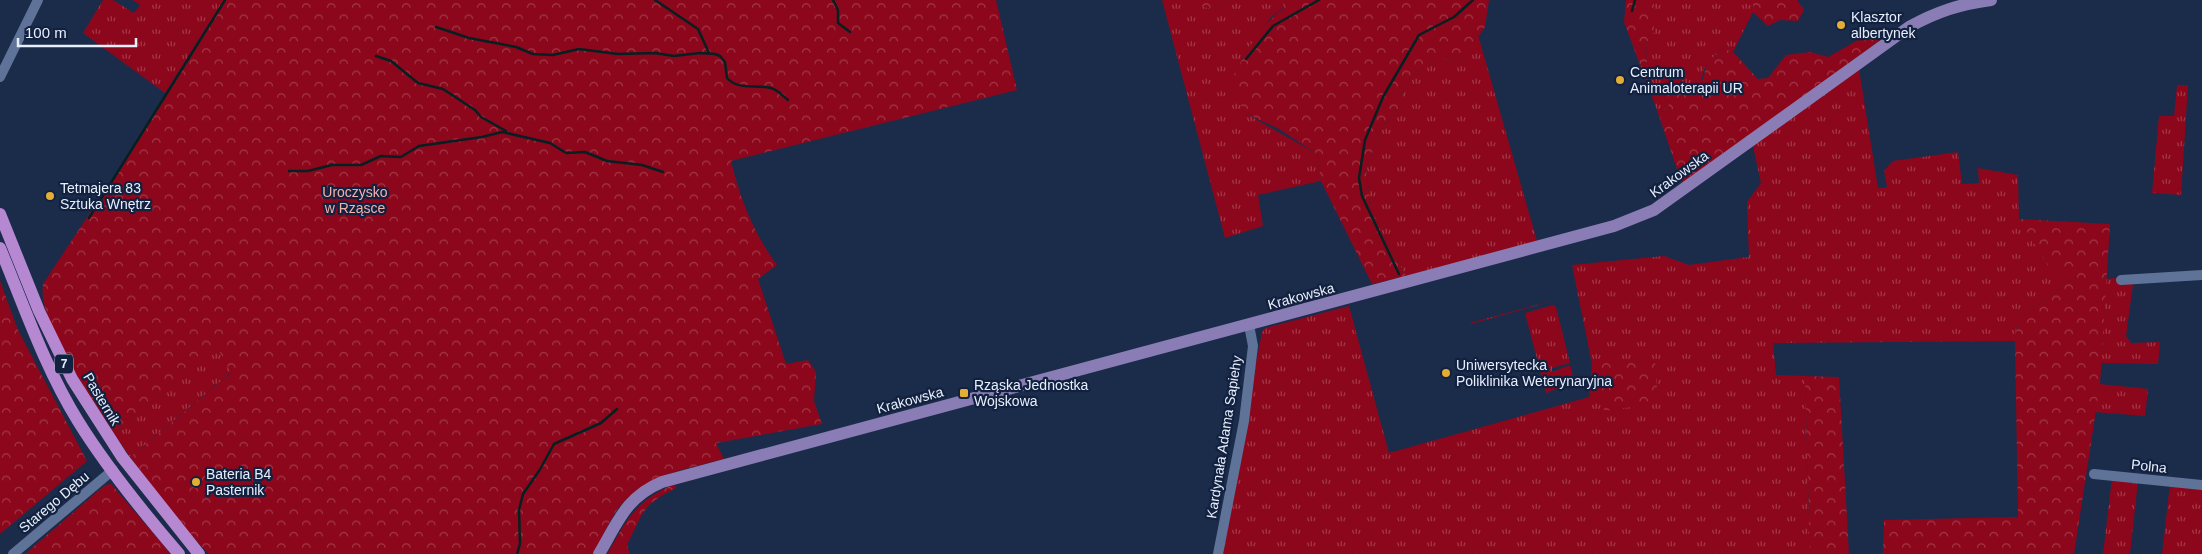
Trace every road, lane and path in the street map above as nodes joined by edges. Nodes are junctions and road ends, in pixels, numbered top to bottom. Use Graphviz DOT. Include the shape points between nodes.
graph roads {
  1 [pos="38,0"];
  2 [pos="1991,0"];
  3 [pos="1960,2"];
  4 [pos="0,78"];
  5 [pos="0,214"];
  6 [pos="0,248"];
  7 [pos="2202,275"];
  8 [pos="2121,280"];
  9 [pos="1249,325"];
  10 [pos="110,440"];
  11 [pos="96,447"];
  12 [pos="113,470"];
  13 [pos="2094,474"];
  14 [pos="2202,485"];
  15 [pos="13,554"];
  16 [pos="179,554"];
  17 [pos="199,554"];
  18 [pos="600,554"];
  19 [pos="1218,554"];
  1 -- 4 [label="street"];
  2 -- 3 [label="street, Krakowska"];
  3 -- 9 [label="street, Krakowska" via="1909,27 1654,210 1614,226 1546,246"];
  5 -- 10 [label="main road, Pasternik / 7" via="51,338"];
  6 -- 11 [label="main road, 7" via="57,382"];
  7 -- 8 [label="street"];
  9 -- 18 [label="street, Krakowska" via="662,482 630,501"];
  9 -- 19 [label="street, Kardynała Adama Sapiehy" via="1253,346 1244,421"];
  10 -- 11 [label="main road" via="108,451"];
  10 -- 17 [label="main road, Pasternik / 7"];
  11 -- 12 [label="main road, 7"];
  12 -- 15 [label="street, Starego Dębu"];
  12 -- 16 [label="main road, 7"];
  13 -- 14 [label="street, Polna"];
}
